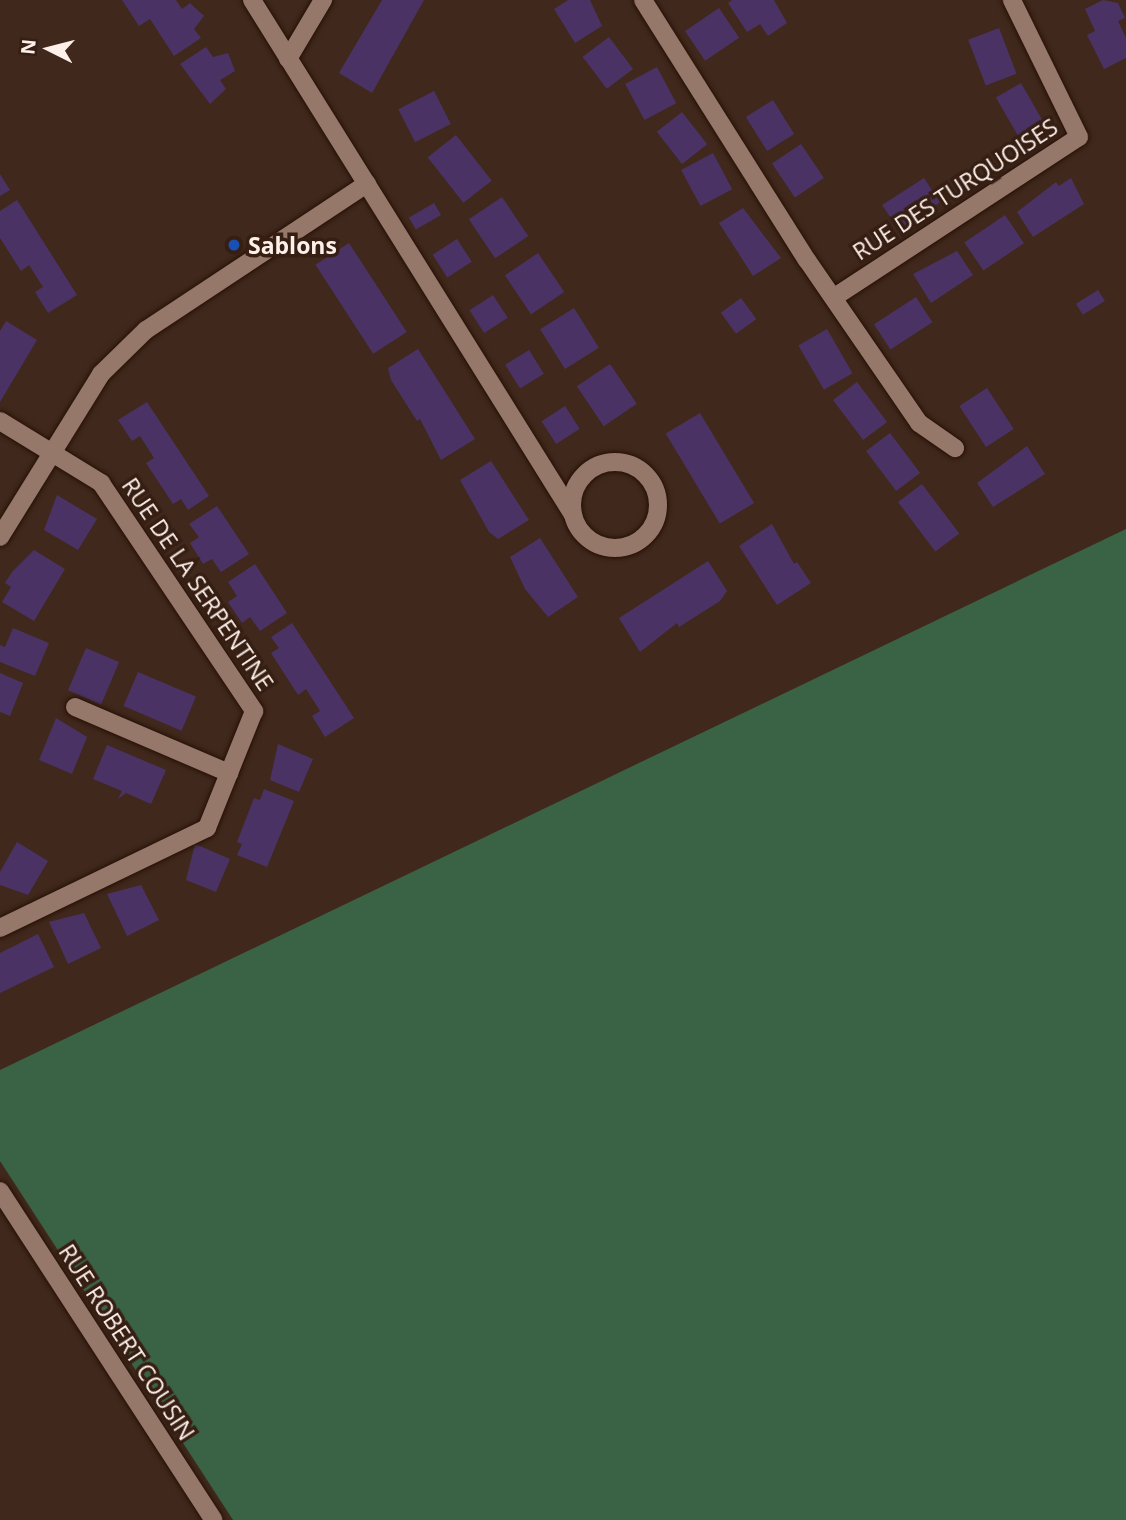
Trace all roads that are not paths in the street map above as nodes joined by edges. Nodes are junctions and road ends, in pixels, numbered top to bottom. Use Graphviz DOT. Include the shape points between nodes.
graph roads {
  1 [pos="252,0"];
  2 [pos="323,0"];
  3 [pos="1012,0"];
  4 [pos="648,2"];
  5 [pos="288,59"];
  6 [pos="367,184"];
  7 [pos="836,296"];
  8 [pos="0,421"];
  9 [pos="955,448"];
  10 [pos="51,450"];
  11 [pos="573,515"];
  12 [pos="0,537"];
  13 [pos="75,707"];
  14 [pos="229,773"];
  15 [pos="0,928"];
  16 [pos="0,1191"];
  17 [pos="214,1520"];
  1 -- 5 [label="street"];
  2 -- 5 [label="street"];
  3 -- 7 [label="street, RUE DES TURQUOISES" via="1079,136"];
  4 -- 7 [label="street" via="807,260"];
  5 -- 6 [label="street"];
  6 -- 10 [label="street" via="146,330 101,374"];
  6 -- 11 [label="street"];
  7 -- 9 [label="street" via="919,423"];
  8 -- 10 [label="street"];
  10 -- 12 [label="street"];
  10 -- 14 [label="street, RUE DE LA SERPENTINE" via="102,483 254,711"];
  11 -- 11 [label="street" via="591,541 621,548 652,529 658,495 633,465 601,464 582,477 573,492"];
  13 -- 14 [label="street"];
  14 -- 15 [label="street, RUE DE LA SERPENTINE" via="207,828"];
  16 -- 17 [label="street, RUE ROBERT COUSIN"];
}
